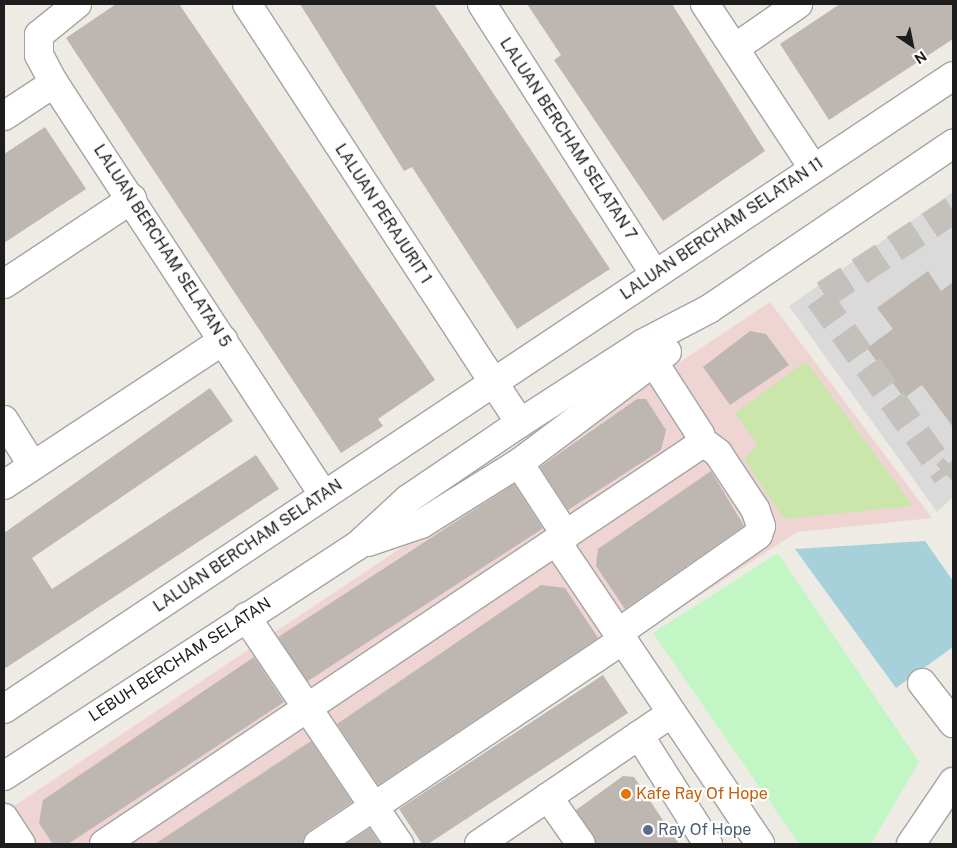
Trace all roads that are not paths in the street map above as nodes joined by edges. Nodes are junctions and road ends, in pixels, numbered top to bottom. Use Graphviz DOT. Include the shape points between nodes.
graph roads {
  1 [pos="77,4"];
  2 [pos="247,4"];
  3 [pos="482,4"];
  4 [pos="798,4"];
  5 [pos="710,6"];
  6 [pos="735,48"];
  7 [pos="953,76"];
  8 [pos="54,83"];
  9 [pos="4,116"];
  10 [pos="953,144"];
  11 [pos="813,168"];
  12 [pos="132,199"];
  13 [pos="655,274"];
  14 [pos="4,284"];
  15 [pos="224,340"];
  16 [pos="648,354"];
  17 [pos="492,382"];
  18 [pos="615,394"];
  19 [pos="4,420"];
  20 [pos="520,423"];
  21 [pos="701,440"];
  22 [pos="519,463"];
  23 [pos="33,466"];
  24 [pos="4,485"];
  25 [pos="324,495"];
  26 [pos="421,524"];
  27 [pos="561,538"];
  28 [pos="357,546"];
  29 [pos="246,617"];
  30 [pos="620,636"];
  31 [pos="922,683"];
  32 [pos="4,709"];
  33 [pos="306,709"];
  34 [pos="672,713"];
  35 [pos="953,723"];
  36 [pos="639,735"];
  37 [pos="4,776"];
  38 [pos="953,782"];
  39 [pos="548,797"];
  40 [pos="373,807"];
  41 [pos="104,844"];
  42 [pos="318,844"];
  43 [pos="399,844"];
  44 [pos="478,844"];
  45 [pos="581,844"];
  46 [pos="708,844"];
  47 [pos="760,844"];
  48 [pos="911,844"];
  1 -- 8 [label="street, LALUAN BERCHAM SELATAN 5" via="39,35 40,55"];
  2 -- 17 [label="street, LALUAN PERAJURIT 1"];
  3 -- 13 [label="street, LALUAN BERCHAM SELATAN 7"];
  4 -- 6 [label="street"];
  5 -- 6 [label="street"];
  6 -- 11 [label="street"];
  7 -- 11 [label="street, LALUAN BERCHAM SELATAN 11"];
  8 -- 9 [label="street"];
  8 -- 12 [label="street, LALUAN BERCHAM SELATAN 5"];
  10 -- 16 [label="street"];
  11 -- 13 [label="street, LALUAN BERCHAM SELATAN 11"];
  12 -- 14 [label="street"];
  12 -- 15 [label="street, LALUAN BERCHAM SELATAN 5"];
  13 -- 17 [label="street, LALUAN BERCHAM SELATAN 11"];
  15 -- 23 [label="street"];
  15 -- 25 [label="street, LALUAN BERCHAM SELATAN 5"];
  16 -- 18 [label="street"];
  16 -- 20 [label="street"];
  16 -- 21 [label="street"];
  17 -- 20 [label="street, LALUAN PERAJURIT 1"];
  17 -- 25 [label="street, LALUAN BERCHAM SELATAN"];
  18 -- 20 [label="street" via="586,402 543,426 531,428"];
  18 -- 22 [label="street"];
  19 -- 23 [label="street"];
  20 -- 26 [label="street" via="506,454 442,498"];
  20 -- 28 [label="street" via="408,499"];
  21 -- 27 [label="street" via="698,446"];
  21 -- 30 [label="street" via="718,453 755,509 761,526 758,536"];
  22 -- 26 [label="street"];
  22 -- 27 [label="street"];
  23 -- 24 [label="street"];
  25 -- 32 [label="street, LALUAN BERCHAM SELATAN"];
  26 -- 28 [label="street"];
  27 -- 30 [label="street"];
  27 -- 33 [label="street"];
  28 -- 29 [label="street, LEBUH BERCHAM SELATAN"];
  29 -- 33 [label="street"];
  29 -- 37 [label="street, LEBUH BERCHAM SELATAN"];
  30 -- 34 [label="street"];
  30 -- 40 [label="street"];
  31 -- 35 [label="street"];
  33 -- 40 [label="street"];
  33 -- 41 [label="street"];
  34 -- 36 [label="street"];
  34 -- 47 [label="street"];
  36 -- 39 [label="street"];
  36 -- 46 [label="street"];
  38 -- 48 [label="street"];
  39 -- 44 [label="street"];
  39 -- 45 [label="street"];
  40 -- 42 [label="street"];
  40 -- 43 [label="street"];
}
